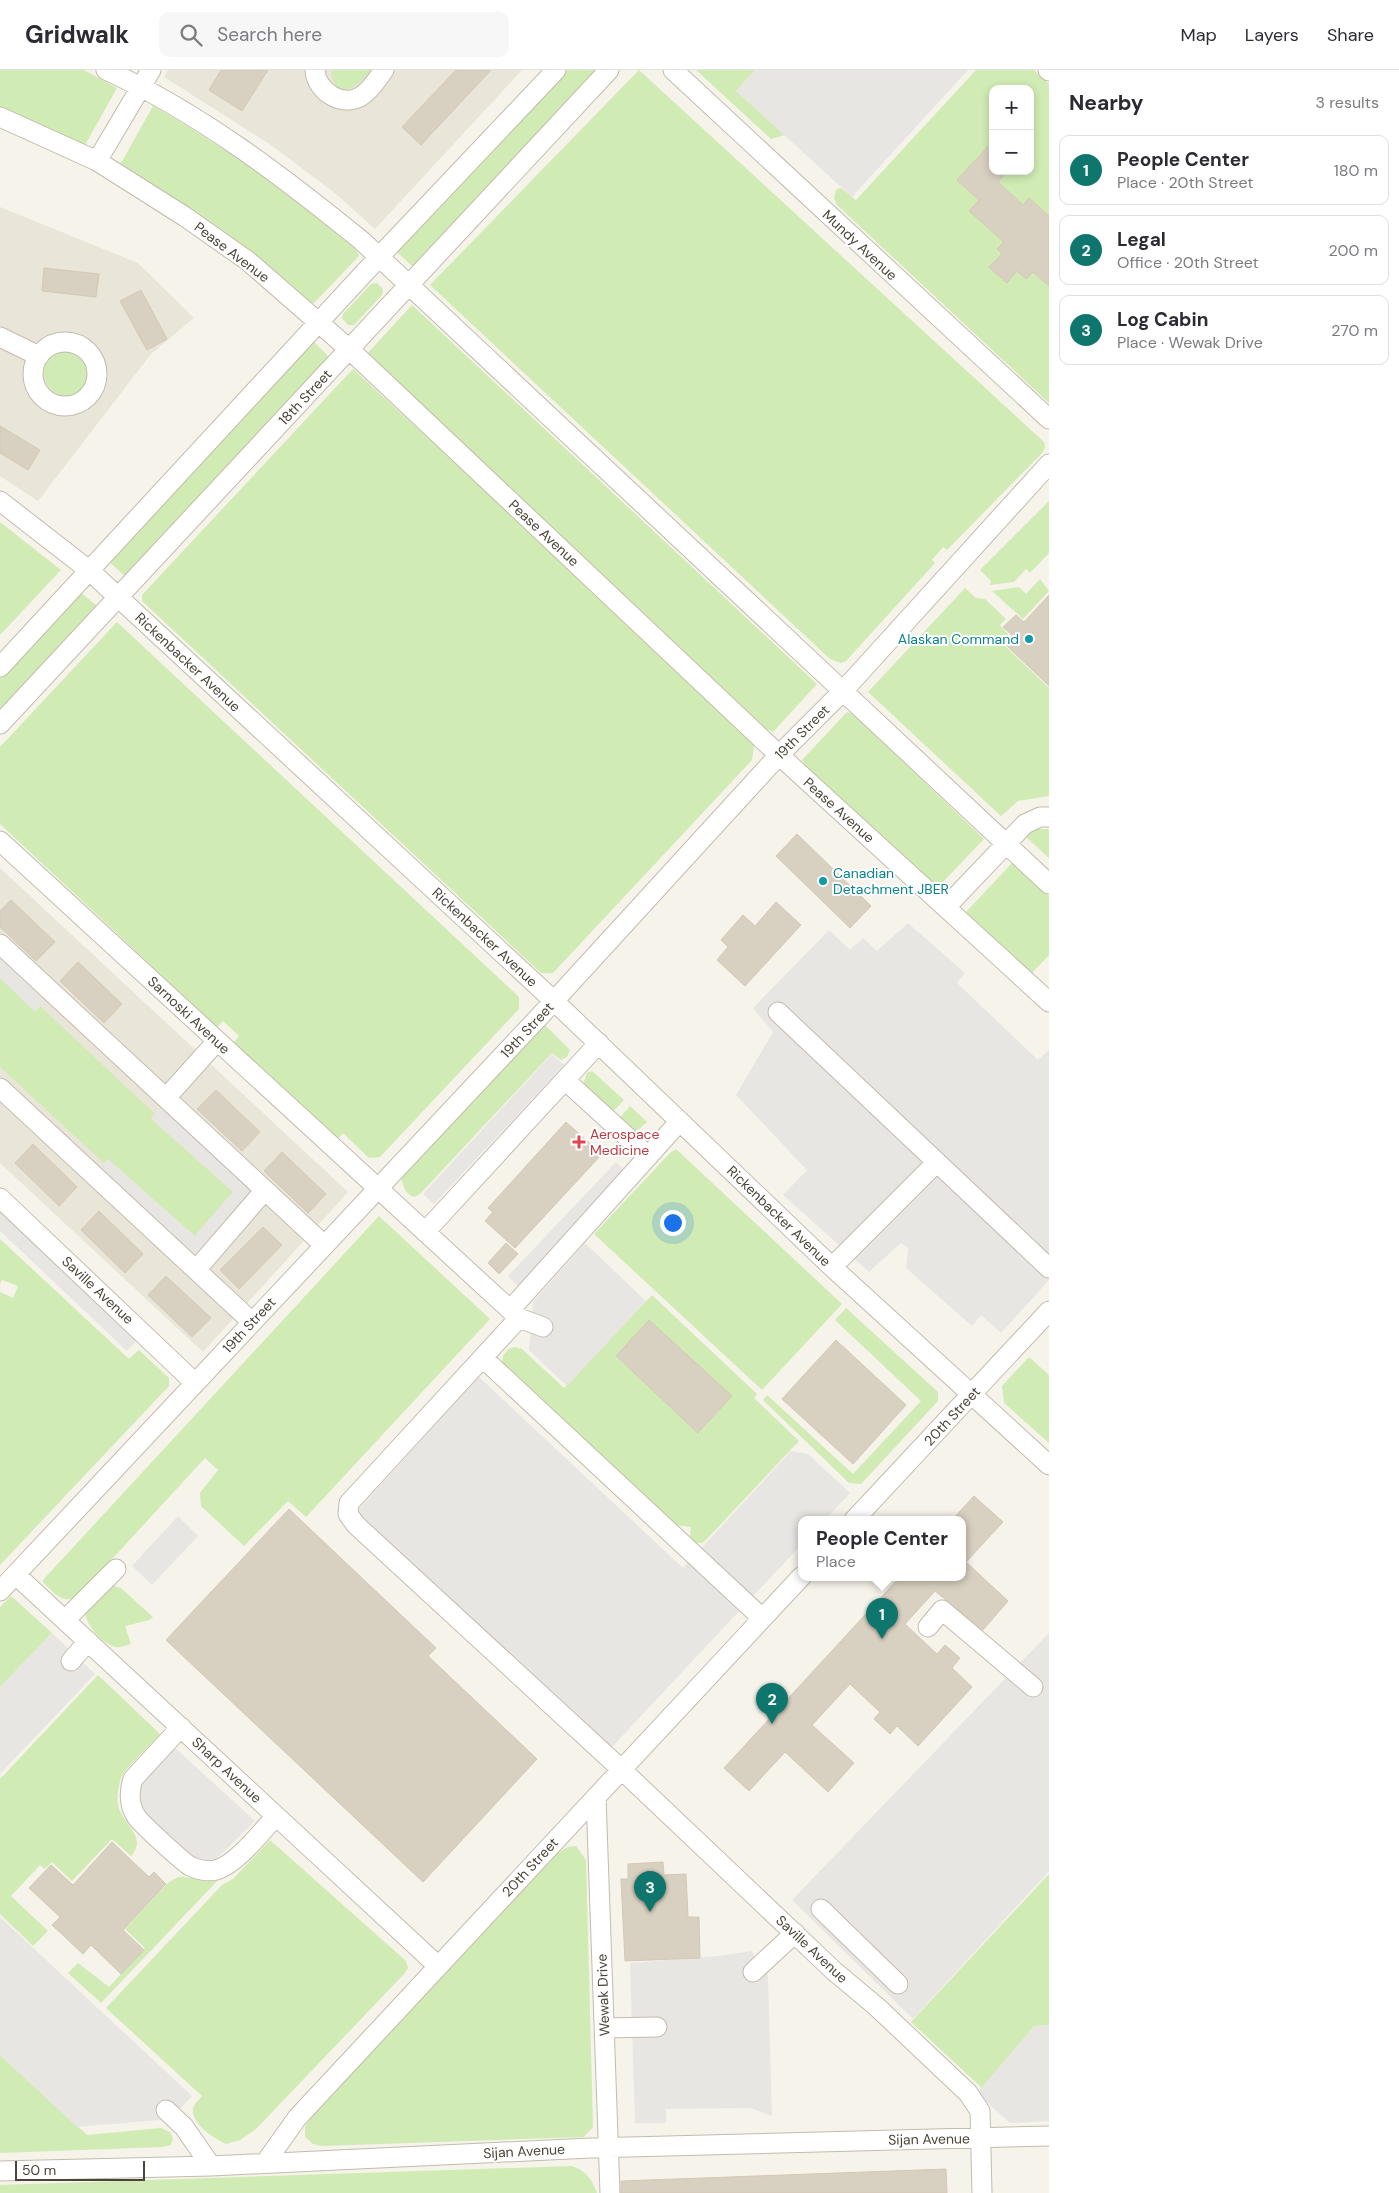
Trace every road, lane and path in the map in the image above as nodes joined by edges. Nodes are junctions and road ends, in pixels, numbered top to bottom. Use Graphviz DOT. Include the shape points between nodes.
graph roads {
  1 [pos="106,70"];
  2 [pos="315,70"];
  3 [pos="384,70"];
  4 [pos="556,70"];
  5 [pos="610,70"];
  6 [pos="673,70"];
  7 [pos="147,78"];
  8 [pos="0,117"];
  9 [pos="97,161"];
  10 [pos="378,258"];
  11 [pos="408,286"];
  12 [pos="319,324"];
  13 [pos="0,337"];
  14 [pos="349,349"];
  15 [pos="39,356"];
  16 [pos="1049,418"];
  17 [pos="1049,464"];
  18 [pos="0,502"];
  19 [pos="90,571"];
  20 [pos="118,597"];
  21 [pos="0,667"];
  22 [pos="843,690"];
  23 [pos="0,724"];
  24 [pos="779,754"];
  25 [pos="1049,817"];
  26 [pos="0,841"];
  27 [pos="1006,844"];
  28 [pos="1049,884"];
  29 [pos="946,907"];
  30 [pos="0,944"];
  31 [pos="1046,993"];
  32 [pos="554,1001"];
  33 [pos="778,1012"];
  34 [pos="217,1041"];
  35 [pos="599,1043"];
  36 [pos="565,1080"];
  37 [pos="0,1088"];
  38 [pos="166,1098"];
  39 [pos="680,1121"];
  40 [pos="648,1156"];
  41 [pos="937,1162"];
  42 [pos="377,1189"];
  43 [pos="265,1190"];
  44 [pos="0,1198"];
  45 [pos="425,1232"];
  46 [pos="324,1245"];
  47 [pos="832,1267"];
  48 [pos="1049,1268"];
  49 [pos="196,1270"];
  50 [pos="1049,1311"];
  51 [pos="514,1314"];
  52 [pos="252,1322"];
  53 [pos="544,1327"];
  54 [pos="483,1358"];
  55 [pos="196,1382"];
  56 [pos="973,1395"];
  57 [pos="1049,1465"];
  58 [pos="858,1516"];
  59 [pos="116,1569"];
  60 [pos="16,1575"];
  61 [pos="798,1580"];
  62 [pos="0,1591"];
  63 [pos="762,1618"];
  64 [pos="65,1620"];
  65 [pos="928,1627"];
  66 [pos="88,1641"];
  67 [pos="71,1661"];
  68 [pos="1033,1687"];
  69 [pos="181,1728"];
  70 [pos="622,1770"];
  71 [pos="596,1797"];
  72 [pos="276,1816"];
  73 [pos="821,1909"];
  74 [pos="795,1933"];
  75 [pos="437,1965"];
  76 [pos="753,1972"];
  77 [pos="898,1984"];
  78 [pos="656,2027"];
  79 [pos="604,2028"];
  80 [pos="166,2110"];
  81 [pos="1049,2136"];
  82 [pos="982,2138"];
  83 [pos="608,2147"];
  84 [pos="265,2163"];
  85 [pos="211,2166"];
  86 [pos="0,2171"];
  87 [pos="610,2193"];
  88 [pos="982,2193"];
  1 -- 7 [label="street"];
  2 -- 3 [label="street" via="320,88 329,95 351,100 363,95"];
  4 -- 10 [label="street"];
  5 -- 11 [label="street, 18th Street"];
  6 -- 16 [label="street, Mundy Avenue"];
  7 -- 9 [label="street"];
  7 -- 10 [label="street" via="204,124 276,172 362,241"];
  8 -- 9 [label="street, Pease Avenue"];
  9 -- 12 [label="street, Pease Avenue" via="248,260"];
  10 -- 11 [label="street"];
  10 -- 12 [label="street"];
  11 -- 14 [label="street, 18th Street"];
  11 -- 22 [label="street"];
  12 -- 14 [label="street, Pease Avenue"];
  12 -- 19 [label="street"];
  13 -- 15 [label="street"];
  14 -- 20 [label="street, 18th Street"];
  14 -- 24 [label="street, Pease Avenue"];
  17 -- 22 [label="street, 19th Street"];
  18 -- 19 [label="street, Rickenbacker Avenue"];
  19 -- 20 [label="street, Rickenbacker Avenue"];
  19 -- 21 [label="street"];
  20 -- 23 [label="street, 18th Street"];
  20 -- 32 [label="street, Rickenbacker Avenue"];
  22 -- 24 [label="street, 19th Street"];
  22 -- 27 [label="street"];
  24 -- 29 [label="street, Pease Avenue"];
  24 -- 32 [label="street, 19th Street"];
  25 -- 27 [label="street" via="1024,824"];
  26 -- 34 [label="street, Sarnoski Avenue"];
  27 -- 28 [label="street"];
  27 -- 29 [label="street"];
  29 -- 31 [label="street, Pease Avenue"];
  30 -- 38 [label="street"];
  32 -- 35 [label="street, Rickenbacker Avenue"];
  32 -- 42 [label="street, 19th Street"];
  33 -- 41 [label="street"];
  34 -- 38 [label="street"];
  34 -- 42 [label="street, Sarnoski Avenue"];
  35 -- 36 [label="street"];
  35 -- 39 [label="street, Rickenbacker Avenue"];
  36 -- 40 [label="street"];
  36 -- 45 [label="street"];
  37 -- 49 [label="street"];
  38 -- 43 [label="street"];
  39 -- 40 [label="street"];
  39 -- 47 [label="street, Rickenbacker Avenue"];
  40 -- 51 [label="street"];
  41 -- 47 [label="street"];
  41 -- 48 [label="street"];
  42 -- 45 [label="street, Sarnoski Avenue"];
  42 -- 46 [label="street, 19th Street"];
  43 -- 46 [label="street"];
  43 -- 49 [label="street"];
  44 -- 55 [label="street, Saville Avenue"];
  45 -- 51 [label="street, Sarnoski Avenue"];
  46 -- 52 [label="street, 19th Street"];
  47 -- 56 [label="street, Rickenbacker Avenue"];
  49 -- 52 [label="street"];
  50 -- 56 [label="street, 20th Street"];
  51 -- 53 [label="street"];
  51 -- 54 [label="street"];
  52 -- 55 [label="street, 19th Street"];
  54 -- 63 [label="street"];
  54 -- 70 [label="street, Saville Avenue" via="349,1503 348,1514 356,1526"];
  55 -- 60 [label="street, 19th Street"];
  56 -- 57 [label="street, Rickenbacker Avenue"];
  56 -- 58 [label="street, 20th Street"];
  59 -- 64 [label="street"];
  60 -- 62 [label="street, 19th Street"];
  60 -- 64 [label="street, Sharp Avenue"];
  61 -- 63 [label="street, 20th Street"];
  63 -- 70 [label="street, 20th Street"];
  64 -- 66 [label="street, Sharp Avenue"];
  65 -- 68 [label="street" via="942,1610"];
  66 -- 67 [label="street"];
  66 -- 69 [label="street, Sharp Avenue"];
  69 -- 72 [label="street, Sharp Avenue"];
  69 -- 72 [label="street" via="133,1779 130,1802 136,1816 189,1866 215,1870 228,1865"];
  70 -- 71 [label="street, 20th Street"];
  70 -- 74 [label="street, Saville Avenue"];
  71 -- 75 [label="street, 20th Street"];
  71 -- 79 [label="street, Wewak Drive"];
  72 -- 75 [label="street, Sharp Avenue"];
  73 -- 77 [label="street"];
  74 -- 76 [label="street"];
  74 -- 82 [label="street, Saville Avenue" via="968,2093 980,2111"];
  75 -- 84 [label="street, 20th Street" via="297,2118"];
  78 -- 79 [label="street"];
  79 -- 83 [label="street, Wewak Drive"];
  80 -- 85 [label="street" via="184,2127"];
  81 -- 82 [label="street, Sijan Avenue"];
  82 -- 83 [label="street, Sijan Avenue"];
  82 -- 88 [label="street, Saville Avenue"];
  83 -- 84 [label="street, Sijan Avenue"];
  83 -- 87 [label="street, Wewak Drive"];
  84 -- 85 [label="street, Sijan Avenue"];
  85 -- 86 [label="street, Sijan Avenue"];
}
